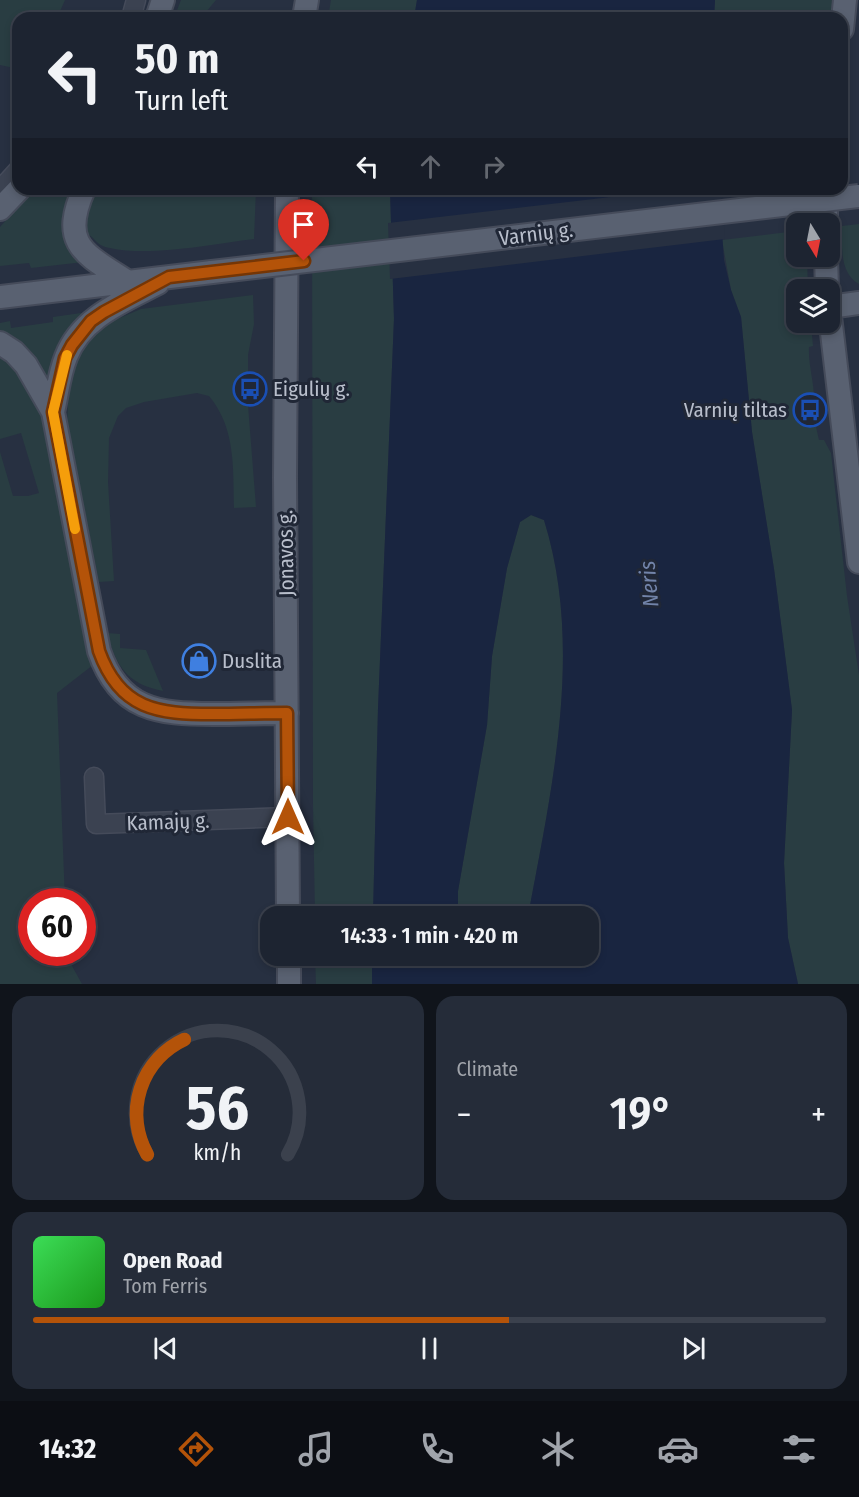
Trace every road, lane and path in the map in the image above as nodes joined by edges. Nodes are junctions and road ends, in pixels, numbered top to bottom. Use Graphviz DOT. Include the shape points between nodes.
graph roads {
  1 [pos="12,177"];
  2 [pos="0,190"];
  3 [pos="14,195"];
  4 [pos="81,195"];
  5 [pos="287,195"];
  6 [pos="826,195"];
  7 [pos="859,196"];
  8 [pos="0,210"];
  9 [pos="826,213"];
  10 [pos="169,277"];
  11 [pos="128,282"];
  12 [pos="0,297"];
  13 [pos="859,303"];
  14 [pos="840,305"];
  15 [pos="832,333"];
  16 [pos="0,343"];
  17 [pos="53,412"];
  18 [pos="849,490"];
  19 [pos="859,512"];
  20 [pos="859,562"];
  21 [pos="287,713"];
  22 [pos="94,777"];
  23 [pos="288,817"];
  24 [pos="288,906"];
  25 [pos="289,966"];
  26 [pos="289,984"];
  1 -- 2 [label="street"];
  3 -- 8 [label="main road"];
  4 -- 11 [label="main road" via="73,220 76,241 96,261"];
  5 -- 21 [label="main road, Jonavos g."];
  6 -- 9 [label="main road"];
  7 -- 10 [label="main road, Varnių g., bridge"];
  10 -- 11 [label="main road, Varnių g."];
  10 -- 17 [label="main road" via="104,312 82,331 65,358"];
  11 -- 12 [label="main road, Varnių g."];
  13 -- 14 [label="main road"];
  15 -- 18 [label="main road"];
  16 -- 17 [label="main road" via="26,365"];
  17 -- 21 [label="main road" via="99,651 112,679 136,701 160,711"];
  18 -- 19 [label="street"];
  18 -- 20 [label="main road"];
  21 -- 23 [label="main road, Jonavos g."];
  22 -- 23 [label="street, Kamajų g." via="96,824"];
  23 -- 24 [label="main road, Jonavos g."];
  25 -- 26 [label="main road"];
}
